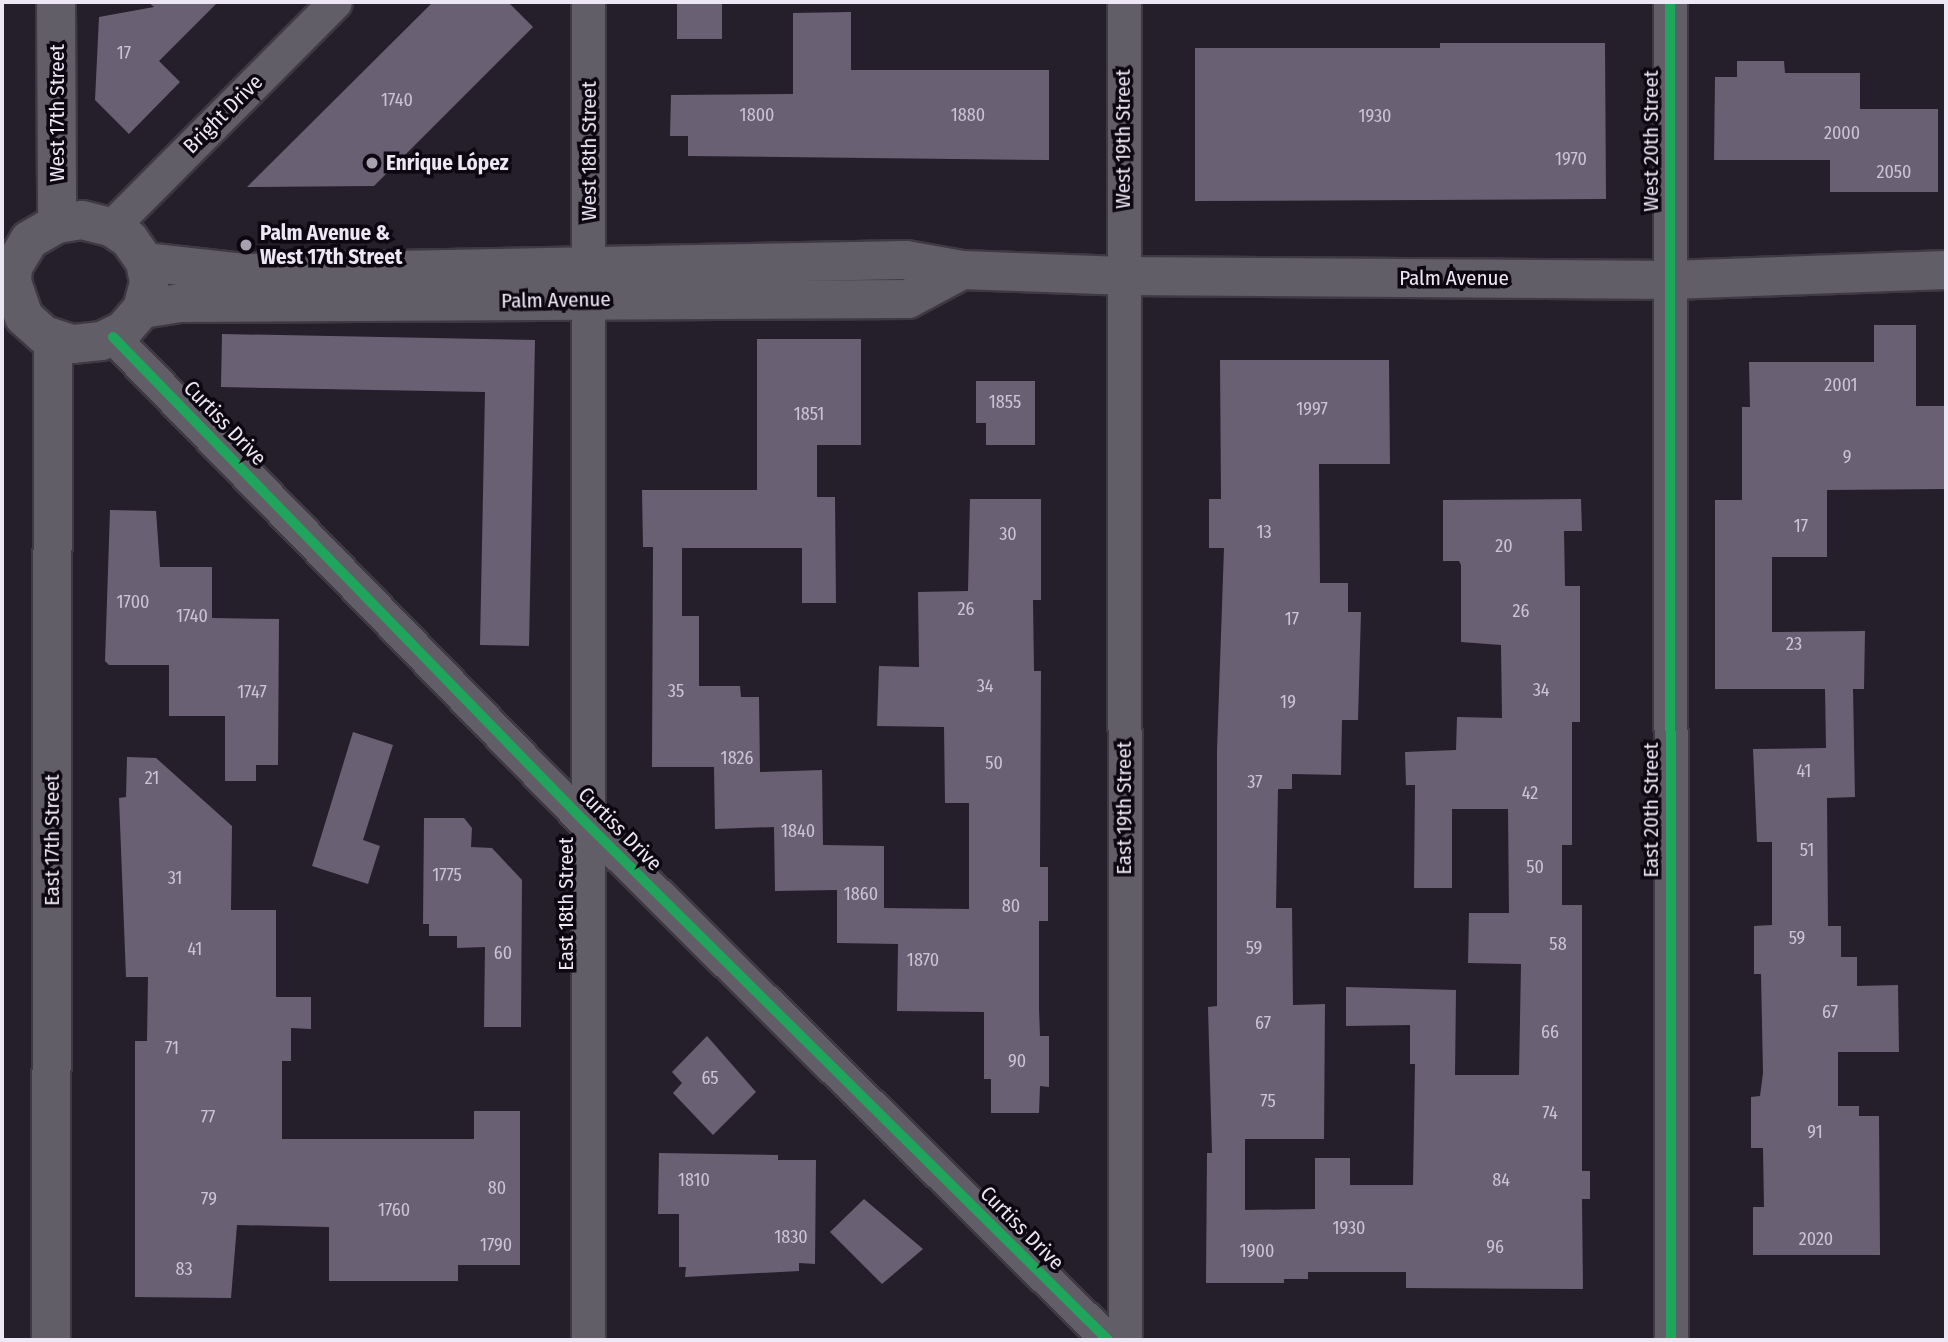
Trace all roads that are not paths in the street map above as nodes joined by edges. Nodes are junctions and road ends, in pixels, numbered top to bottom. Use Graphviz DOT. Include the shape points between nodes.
graph roads {
  1 [pos="56,2"];
  2 [pos="335,2"];
  3 [pos="588,2"];
  4 [pos="1124,2"];
  5 [pos="1670,2"];
  6 [pos="57,223"];
  7 [pos="111,227"];
  8 [pos="11,254"];
  9 [pos="145,262"];
  10 [pos="1946,270"];
  11 [pos="1122,276"];
  12 [pos="1671,280"];
  13 [pos="590,281"];
  14 [pos="8,301"];
  15 [pos="142,309"];
  16 [pos="113,337"];
  17 [pos="53,339"];
  18 [pos="584,821"];
  19 [pos="51,1340"];
  20 [pos="588,1340"];
  21 [pos="1108,1340"];
  22 [pos="1125,1340"];
  23 [pos="1671,1340"];
  1 -- 6 [label="main road, West 17th Street"];
  2 -- 7 [label="street, Bright Drive"];
  3 -- 13 [label="street, West 18th Street"];
  4 -- 11 [label="street, West 19th Street"];
  5 -- 12 [label="street, West 20th Street"];
  6 -- 7 [label="main road" via="82,220"];
  6 -- 8 [label="main road"];
  7 -- 9 [label="main road" via="129,239"];
  8 -- 14 [label="main road"];
  9 -- 13 [label="main road, Palm Avenue" via="245,273"];
  9 -- 15 [label="main road" via="149,283"];
  10 -- 12 [label="main road, Palm Avenue"];
  11 -- 12 [label="main road, Palm Avenue"];
  11 -- 13 [label="main road, Palm Avenue" via="962,270 908,299"];
  11 -- 22 [label="street, East 19th Street"];
  12 -- 23 [label="street, East 20th Street"];
  13 -- 15 [label="main road, Palm Avenue" via="181,303"];
  13 -- 18 [label="street, East 18th Street"];
  14 -- 17 [label="main road"];
  15 -- 16 [label="main road"];
  16 -- 17 [label="main road" via="88,344"];
  16 -- 18 [label="street, Curtiss Drive"];
  17 -- 19 [label="main road, East 17th Street"];
  18 -- 20 [label="street, East 18th Street"];
  18 -- 21 [label="street, Curtiss Drive"];
}
